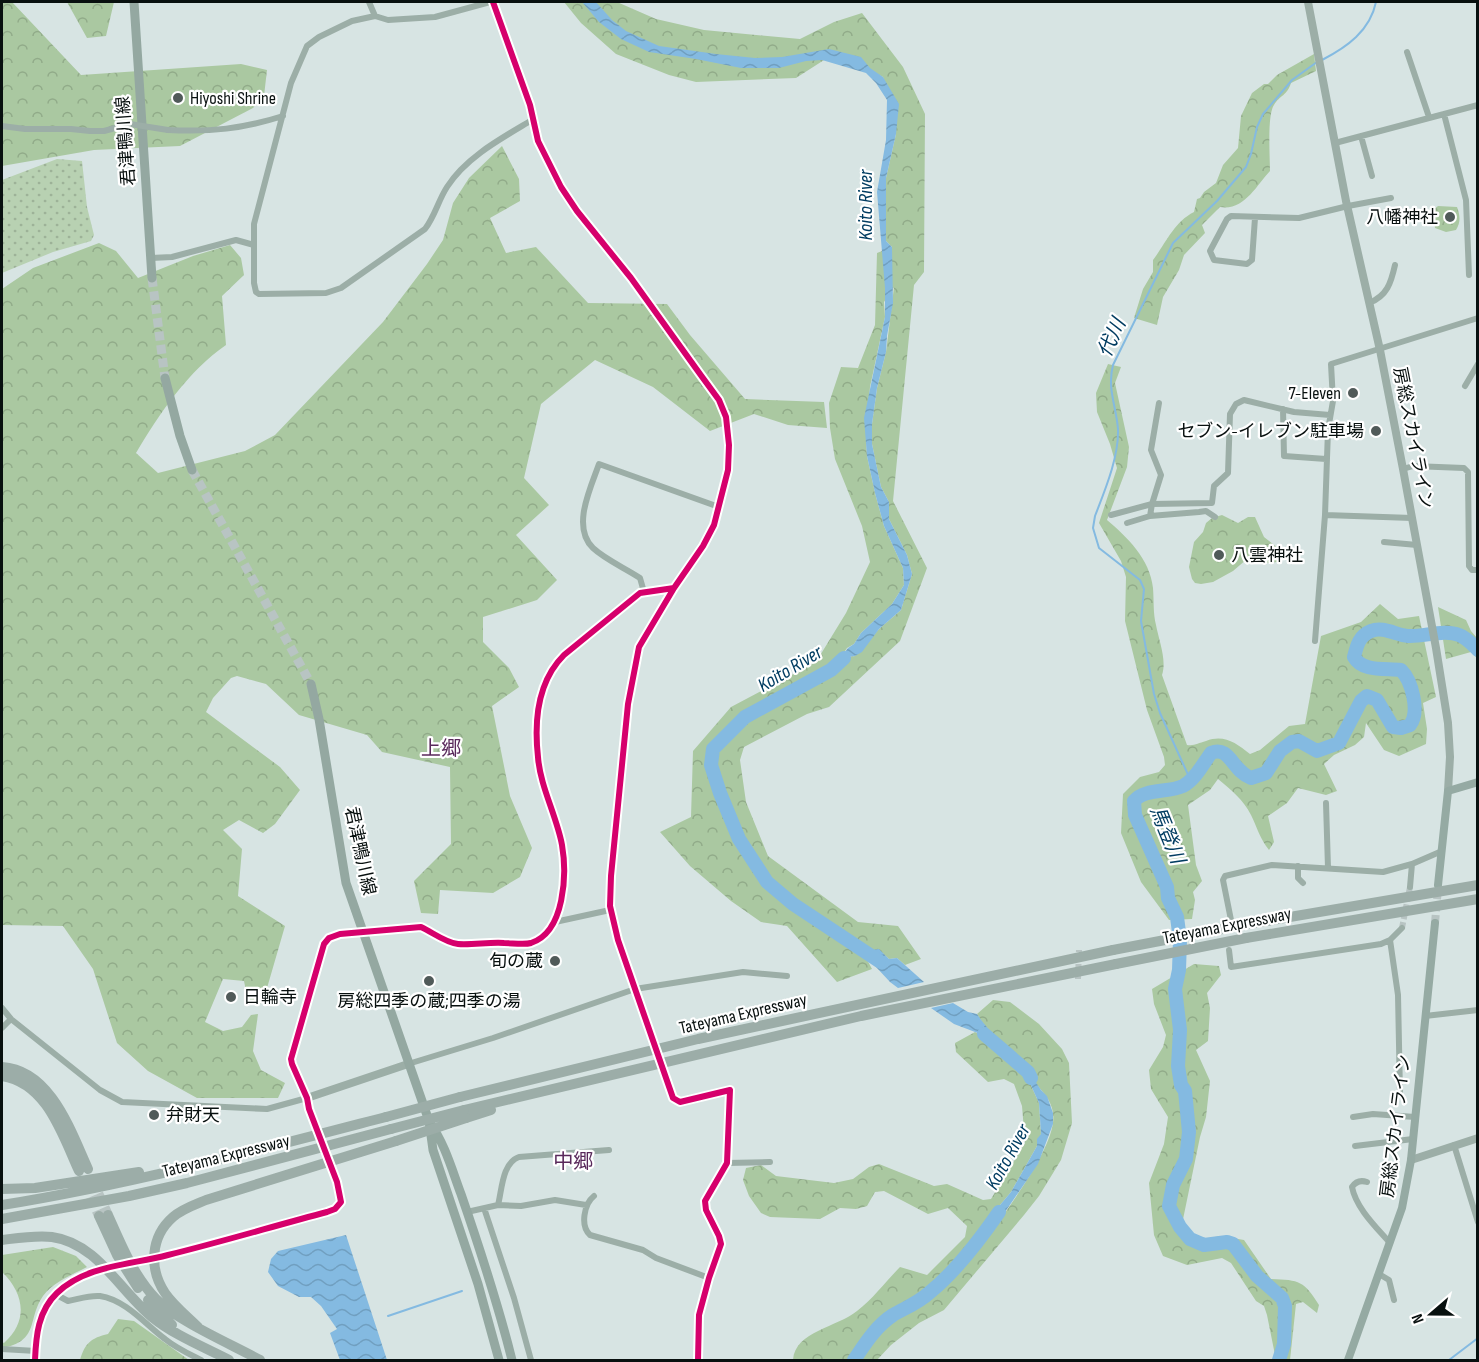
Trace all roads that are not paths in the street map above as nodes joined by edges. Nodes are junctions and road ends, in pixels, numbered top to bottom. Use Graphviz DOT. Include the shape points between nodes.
graph roads {
  1 [pos="134,2"];
  2 [pos="369,2"];
  3 [pos="492,2"];
  4 [pos="1308,2"];
  5 [pos="375,16"];
  6 [pos="1407,52"];
  7 [pos="1478,105"];
  8 [pos="1444,114"];
  9 [pos="283,116"];
  10 [pos="1429,117"];
  11 [pos="532,120"];
  12 [pos="2,126"];
  13 [pos="1361,136"];
  14 [pos="1335,143"];
  15 [pos="1372,176"];
  16 [pos="1391,198"];
  17 [pos="1348,206"];
  18 [pos="1255,218"];
  19 [pos="254,245"];
  20 [pos="151,258"];
  21 [pos="1395,265"];
  22 [pos="1469,275"];
  23 [pos="152,278"];
  24 [pos="1369,303"];
  25 [pos="1478,318"];
  26 [pos="1380,350"];
  27 [pos="1478,364"];
  28 [pos="165,378"];
  29 [pos="1465,386"];
  30 [pos="1159,403"];
  31 [pos="1283,409"];
  32 [pos="1330,415"];
  33 [pos="1326,459"];
  34 [pos="1403,469"];
  35 [pos="192,470"];
  36 [pos="1152,504"];
  37 [pos="719,507"];
  38 [pos="1478,513"];
  39 [pos="1469,514"];
  40 [pos="1111,515"];
  41 [pos="1325,515"];
  42 [pos="1150,516"];
  43 [pos="1215,518"];
  44 [pos="1412,518"];
  45 [pos="1127,523"];
  46 [pos="1384,542"];
  47 [pos="1417,545"];
  48 [pos="1478,570"];
  49 [pos="674,588"];
  50 [pos="644,592"];
  51 [pos="1315,641"];
  52 [pos="310,684"];
  53 [pos="1478,782"];
  54 [pos="1448,791"];
  55 [pos="1326,803"];
  56 [pos="1442,851"];
  57 [pos="1412,864"];
  58 [pos="1298,866"];
  59 [pos="1328,868"];
  60 [pos="1303,883"];
  61 [pos="1438,885"];
  62 [pos="1478,885"];
  63 [pos="1410,887"];
  64 [pos="1478,899"];
  65 [pos="610,910"];
  66 [pos="1231,920"];
  67 [pos="555,922"];
  68 [pos="1435,923"];
  69 [pos="1402,928"];
  70 [pos="363,932"];
  71 [pos="1390,940"];
  72 [pos="1229,950"];
  73 [pos="787,975"];
  74 [pos="635,989"];
  75 [pos="2,1008"];
  76 [pos="1478,1010"];
  77 [pos="1425,1016"];
  78 [pos="11,1019"];
  79 [pos="2,1028"];
  80 [pos="652,1036"];
  81 [pos="408,1064"];
  82 [pos="2,1067"];
  83 [pos="665,1075"];
  84 [pos="2,1076"];
  85 [pos="1401,1093"];
  86 [pos="307,1098"];
  87 [pos="309,1109"];
  88 [pos="465,1114"];
  89 [pos="1353,1117"];
  90 [pos="1415,1117"];
  91 [pos="429,1121"];
  92 [pos="1478,1138"];
  93 [pos="1413,1139"];
  94 [pos="1454,1145"];
  95 [pos="1355,1146"];
  96 [pos="261,1150"];
  97 [pos="609,1150"];
  98 [pos="1411,1160"];
  99 [pos="770,1162"];
  100 [pos="727,1163"];
  101 [pos="337,1182"];
  102 [pos="1367,1182"];
  103 [pos="2,1189"];
  104 [pos="594,1196"];
  105 [pos="2,1205"];
  106 [pos="498,1205"];
  107 [pos="586,1205"];
  108 [pos="484,1208"];
  109 [pos="467,1212"];
  110 [pos="2,1219"];
  111 [pos="1478,1222"];
  112 [pos="2,1239"];
  113 [pos="1390,1243"];
  114 [pos="167,1256"];
  115 [pos="1379,1274"];
  116 [pos="83,1275"];
  117 [pos="709,1278"];
  118 [pos="55,1294"];
  119 [pos="1394,1300"];
  120 [pos="198,1327"];
  121 [pos="181,1334"];
  122 [pos="2,1349"];
  123 [pos="36,1351"];
  124 [pos="36,1360"];
  125 [pos="201,1360"];
  126 [pos="229,1360"];
  127 [pos="260,1360"];
  128 [pos="499,1360"];
  129 [pos="512,1360"];
  130 [pos="531,1360"];
  131 [pos="698,1360"];
  132 [pos="1348,1360"];
  1 -- 20 [label="main road, 君津鴨川線"];
  2 -- 5 [label="street"];
  3 -- 5 [label="street" via="435,17 388,20"];
  3 -- 11 [label="street"];
  4 -- 14 [label="street, 房総スカイライン"];
  5 -- 9 [label="street" via="352,21 307,46 291,83"];
  6 -- 10 [label="street"];
  7 -- 8 [label="street"];
  8 -- 10 [label="street"];
  8 -- 22 [label="street" via="1466,200"];
  9 -- 12 [label="street, bridge" via="254,125 193,132 130,124 90,132"];
  9 -- 19 [label="street" via="254,224"];
  10 -- 13 [label="street"];
  11 -- 19 [label="street" via="460,170 425,229 341,288 326,293 259,294 254,283"];
  11 -- 37 [label="street" via="538,141 577,211 719,400 726,417 729,445"];
  13 -- 14 [label="street"];
  13 -- 15 [label="street"];
  14 -- 17 [label="street, 房総スカイライン"];
  16 -- 17 [label="street"];
  17 -- 18 [label="street" via="1299,218"];
  17 -- 24 [label="street, 房総スカイライン"];
  18 -- 18 [label="street" via="1227,219 1210,251 1214,260 1247,264 1252,260"];
  19 -- 20 [label="street" via="236,240 172,257"];
  20 -- 23 [label="main road, 君津鴨川線"];
  21 -- 24 [label="street" via="1387,289 1380,299"];
  24 -- 26 [label="street, 房総スカイライン"];
  25 -- 26 [label="street"];
  26 -- 32 [label="street" via="1331,364"];
  26 -- 34 [label="street, 房総スカイライン"];
  27 -- 29 [label="street"];
  28 -- 35 [label="main road"];
  30 -- 36 [label="street" via="1151,450 1161,475"];
  31 -- 32 [label="street"];
  31 -- 33 [label="street" via="1284,456"];
  31 -- 36 [label="street" via="1244,400 1236,404 1230,414 1228,473 1214,486 1212,503"];
  32 -- 33 [label="street"];
  33 -- 41 [label="street"];
  34 -- 39 [label="street" via="1464,468 1468,472"];
  34 -- 44 [label="street, 房総スカイライン"];
  36 -- 40 [label="street"];
  36 -- 42 [label="street"];
  37 -- 49 [label="street" via="703,546"];
  37 -- 50 [label="street" via="599,464 583,509 585,536 592,547 640,578"];
  38 -- 39 [label="street"];
  39 -- 48 [label="street" via="1470,566"];
  41 -- 44 [label="street"];
  41 -- 51 [label="street"];
  42 -- 43 [label="street" via="1206,511"];
  42 -- 45 [label="street"];
  44 -- 47 [label="street, 房総スカイライン"];
  46 -- 47 [label="street"];
  47 -- 54 [label="street, 房総スカイライン" via="1448,723"];
  49 -- 50 [label="street"];
  49 -- 65 [label="street" via="639,647 632,676"];
  50 -- 67 [label="street" via="564,655 550,671 542,691 537,759 562,846 563,885"];
  52 -- 70 [label="main road, 君津鴨川線" via="346,883"];
  53 -- 54 [label="main road"];
  54 -- 56 [label="main road, 房総スカイライン"];
  55 -- 59 [label="street"];
  56 -- 57 [label="street"];
  56 -- 61 [label="main road, 房総スカイライン"];
  57 -- 59 [label="street" via="1383,872"];
  57 -- 63 [label="street"];
  58 -- 59 [label="street"];
  58 -- 60 [label="street" via="1298,878"];
  58 -- 66 [label="street" via="1272,864 1225,876"];
  62 -- 96 [label="highway, Tateyama Expressway, bridge" via="1243,925 857,1004 460,1097"];
  64 -- 88 [label="highway, Tateyama Expressway, bridge" via="1246,938 861,1016 568,1085"];
  65 -- 67 [label="street"];
  65 -- 74 [label="street"];
  67 -- 70 [label="street" via="547,934 531,943 458,944 415,926"];
  68 -- 77 [label="main road, 房総スカイライン"];
  69 -- 71 [label="street"];
  70 -- 81 [label="main road, 君津鴨川線"];
  70 -- 86 [label="street" via="340,934 324,944 291,1053"];
  71 -- 72 [label="street" via="1231,967"];
  71 -- 85 [label="street" via="1398,995"];
  73 -- 74 [label="street" via="743,972"];
  74 -- 80 [label="street"];
  74 -- 81 [label="street"];
  75 -- 78 [label="street"];
  76 -- 77 [label="street"];
  77 -- 90 [label="main road, 房総スカイライン"];
  78 -- 79 [label="street"];
  78 -- 86 [label="street" via="100,1090 122,1102 267,1109"];
  81 -- 86 [label="street"];
  81 -- 91 [label="main road, 君津鴨川線"];
  82 -- 84 [label="highway" via="22,1072 50,1096 68,1126 83,1170 33,1090"];
  83 -- 100 [label="street" via="673,1098 680,1102 730,1090"];
  86 -- 87 [label="street"];
  88 -- 110 [label="highway, Tateyama Expressway, bridge" via="391,1129 188,1183"];
  88 -- 120 [label="highway, bridge" via="396,1141 206,1200 172,1218 155,1246 154,1267 166,1295"];
  89 -- 90 [label="street"];
  90 -- 93 [label="main road, 房総スカイライン"];
  91 -- 109 [label="main road, 君津鴨川線" via="440,1137"];
  91 -- 128 [label="main road, 君津鴨川線" via="433,1150"];
  92 -- 94 [label="street"];
  93 -- 95 [label="street"];
  93 -- 98 [label="main road, 房総スカイライン"];
  94 -- 98 [label="street"];
  94 -- 111 [label="street"];
  96 -- 103 [label="highway" via="60,1185"];
  96 -- 105 [label="highway, Tateyama Expressway"];
  97 -- 106 [label="street" via="512,1160"];
  98 -- 113 [label="main road, 房総スカイライン" via="1402,1208"];
  99 -- 100 [label="street"];
  100 -- 117 [label="street" via="705,1201 721,1244"];
  101 -- 114 [label="street" via="341,1202 335,1209"];
  102 -- 113 [label="street" via="1356,1182 1352,1191"];
  104 -- 107 [label="street"];
  106 -- 107 [label="street" via="521,1206 555,1200"];
  106 -- 108 [label="street"];
  107 -- 117 [label="street" via="586,1232 590,1235 644,1250"];
  108 -- 109 [label="street"];
  108 -- 130 [label="street"];
  109 -- 129 [label="main road, 君津鴨川線"];
  112 -- 121 [label="highway" via="54,1237 71,1242 86,1250 155,1319"];
  113 -- 115 [label="main road, 房総スカイライン"];
  115 -- 119 [label="street" via="1389,1280"];
  115 -- 132 [label="main road, 房総スカイライン"];
  116 -- 118 [label="street"];
  117 -- 131 [label="street" via="699,1316"];
  118 -- 123 [label="street" via="40,1319"];
  118 -- 125 [label="street" via="68,1301 102,1296"];
  120 -- 121 [label="highway" via="172,1311 147,1288 103,1215 129,1276"];
  120 -- 127 [label="highway"];
  121 -- 126 [label="highway"];
  122 -- 123 [label="street"];
  123 -- 124 [label="street"];
}
